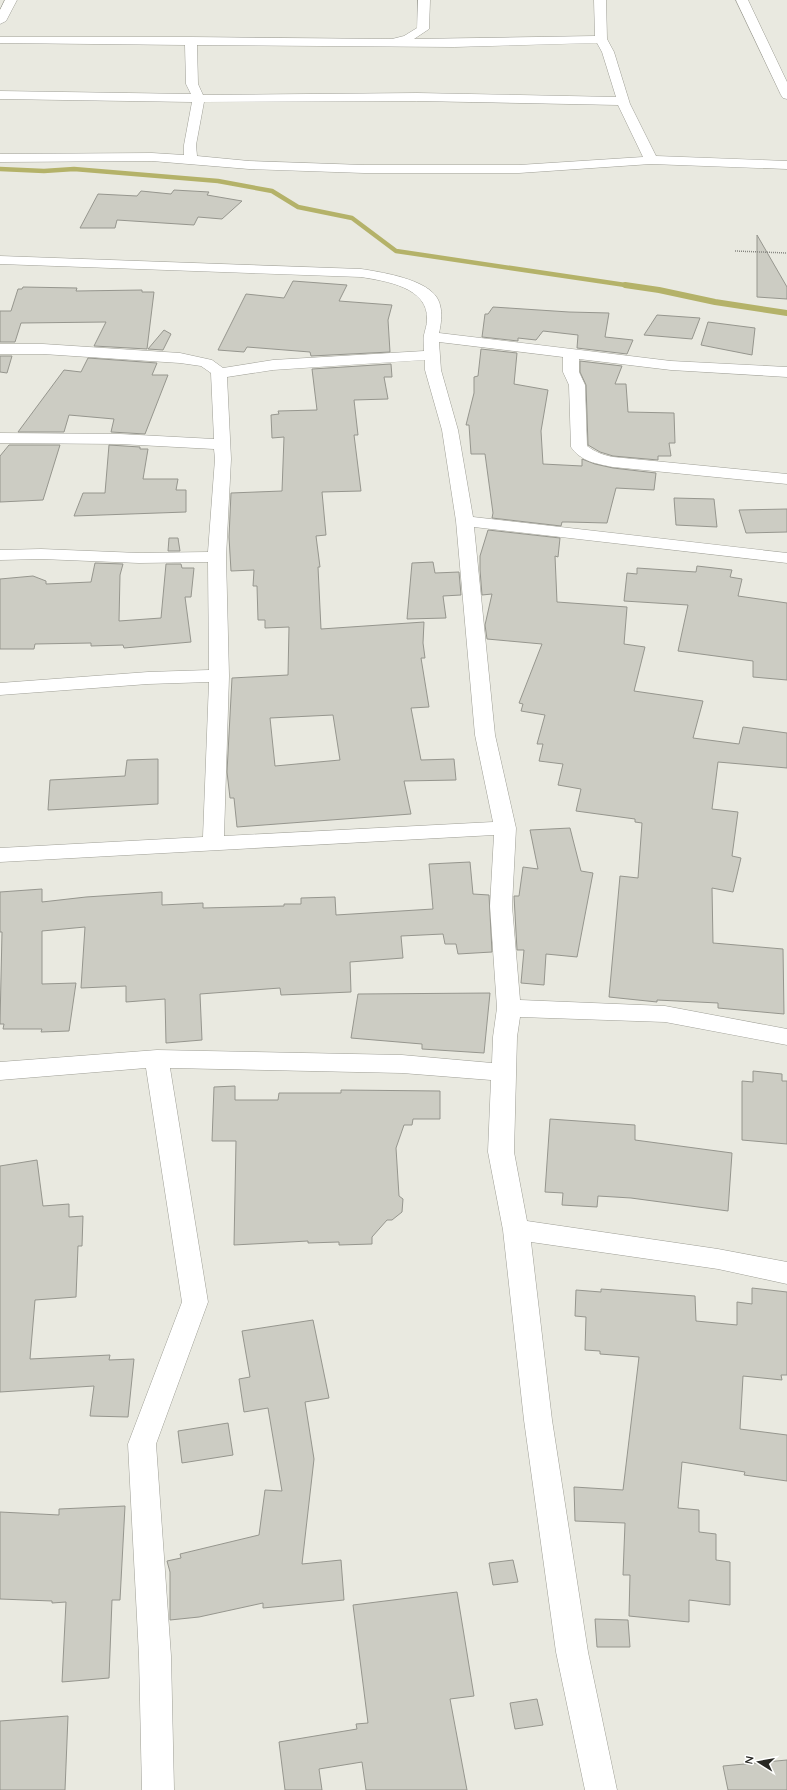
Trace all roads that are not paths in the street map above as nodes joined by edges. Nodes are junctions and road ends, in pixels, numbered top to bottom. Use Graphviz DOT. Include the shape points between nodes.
graph roads {
  1 [pos="11,0"];
  2 [pos="424,0"];
  3 [pos="600,0"];
  4 [pos="742,0"];
  5 [pos="0,21"];
  6 [pos="423,28"];
  7 [pos="601,39"];
  8 [pos="0,40"];
  9 [pos="191,40"];
  10 [pos="394,42"];
  11 [pos="454,43"];
  12 [pos="192,84"];
  13 [pos="0,95"];
  14 [pos="787,95"];
  15 [pos="158,98"];
  16 [pos="199,98"];
  17 [pos="622,101"];
  18 [pos="0,158"];
  19 [pos="191,159"];
  20 [pos="651,160"];
  21 [pos="787,165"];
  22 [pos="0,260"];
  23 [pos="431,337"];
  24 [pos="0,349"];
  25 [pos="570,354"];
  26 [pos="432,355"];
  27 [pos="787,372"];
  28 [pos="219,373"];
  29 [pos="0,438"];
  30 [pos="222,444"];
  31 [pos="787,479"];
  32 [pos="465,521"];
  33 [pos="0,555"];
  34 [pos="217,557"];
  35 [pos="787,558"];
  36 [pos="219,676"];
  37 [pos="0,689"];
  38 [pos="505,828"];
  39 [pos="213,844"];
  40 [pos="0,855"];
  41 [pos="509,1008"];
  42 [pos="787,1037"];
  43 [pos="157,1059"];
  44 [pos="0,1071"];
  45 [pos="505,1073"];
  46 [pos="516,1230"];
  47 [pos="787,1273"];
  48 [pos="158,1790"];
  49 [pos="601,1790"];
  1 -- 5 [label="street"];
  2 -- 6 [label="street"];
  3 -- 7 [label="street"];
  4 -- 14 [label="street"];
  6 -- 10 [label="street" via="408,38"];
  6 -- 11 [label="street"];
  7 -- 11 [label="street"];
  7 -- 17 [label="street" via="608,52"];
  8 -- 9 [label="street"];
  9 -- 10 [label="street"];
  9 -- 12 [label="street"];
  10 -- 11 [label="street"];
  12 -- 15 [label="street"];
  12 -- 16 [label="street"];
  13 -- 15 [label="street"];
  15 -- 16 [label="street"];
  16 -- 17 [label="street" via="416,97"];
  16 -- 19 [label="street" via="190,145"];
  17 -- 20 [label="street"];
  18 -- 19 [label="street"];
  19 -- 20 [label="street" via="289,167 460,170 543,168"];
  20 -- 21 [label="street"];
  22 -- 23 [label="street" via="361,273 406,284 427,295 433,307 435,320"];
  23 -- 25 [label="street" via="516,345"];
  23 -- 26 [label="street"];
  24 -- 28 [label="street" via="44,349 180,358 215,366"];
  25 -- 27 [label="street" via="655,364"];
  25 -- 31 [label="street" via="571,372 577,385 579,447 585,453 600,460 613,462"];
  26 -- 28 [label="street" via="273,365"];
  26 -- 32 [label="street" via="433,370 450,430"];
  28 -- 30 [label="street"];
  29 -- 30 [label="street" via="120,439"];
  30 -- 34 [label="street" via="222,505"];
  32 -- 35 [label="street"];
  32 -- 38 [label="street" via="485,735"];
  33 -- 34 [label="street"];
  34 -- 36 [label="street"];
  36 -- 37 [label="street" via="148,678"];
  36 -- 39 [label="street"];
  38 -- 39 [label="street"];
  38 -- 41 [label="street" via="501,906"];
  39 -- 40 [label="street"];
  41 -- 42 [label="street" via="665,1014"];
  41 -- 45 [label="street" via="505,1037"];
  43 -- 44 [label="street"];
  43 -- 45 [label="street" via="402,1064"];
  43 -- 48 [label="street" via="194,1302 142,1444 155,1656"];
  45 -- 46 [label="street" via="501,1152"];
  46 -- 47 [label="street" via="718,1259"];
  46 -- 49 [label="street" via="538,1420 571,1644"];
}
